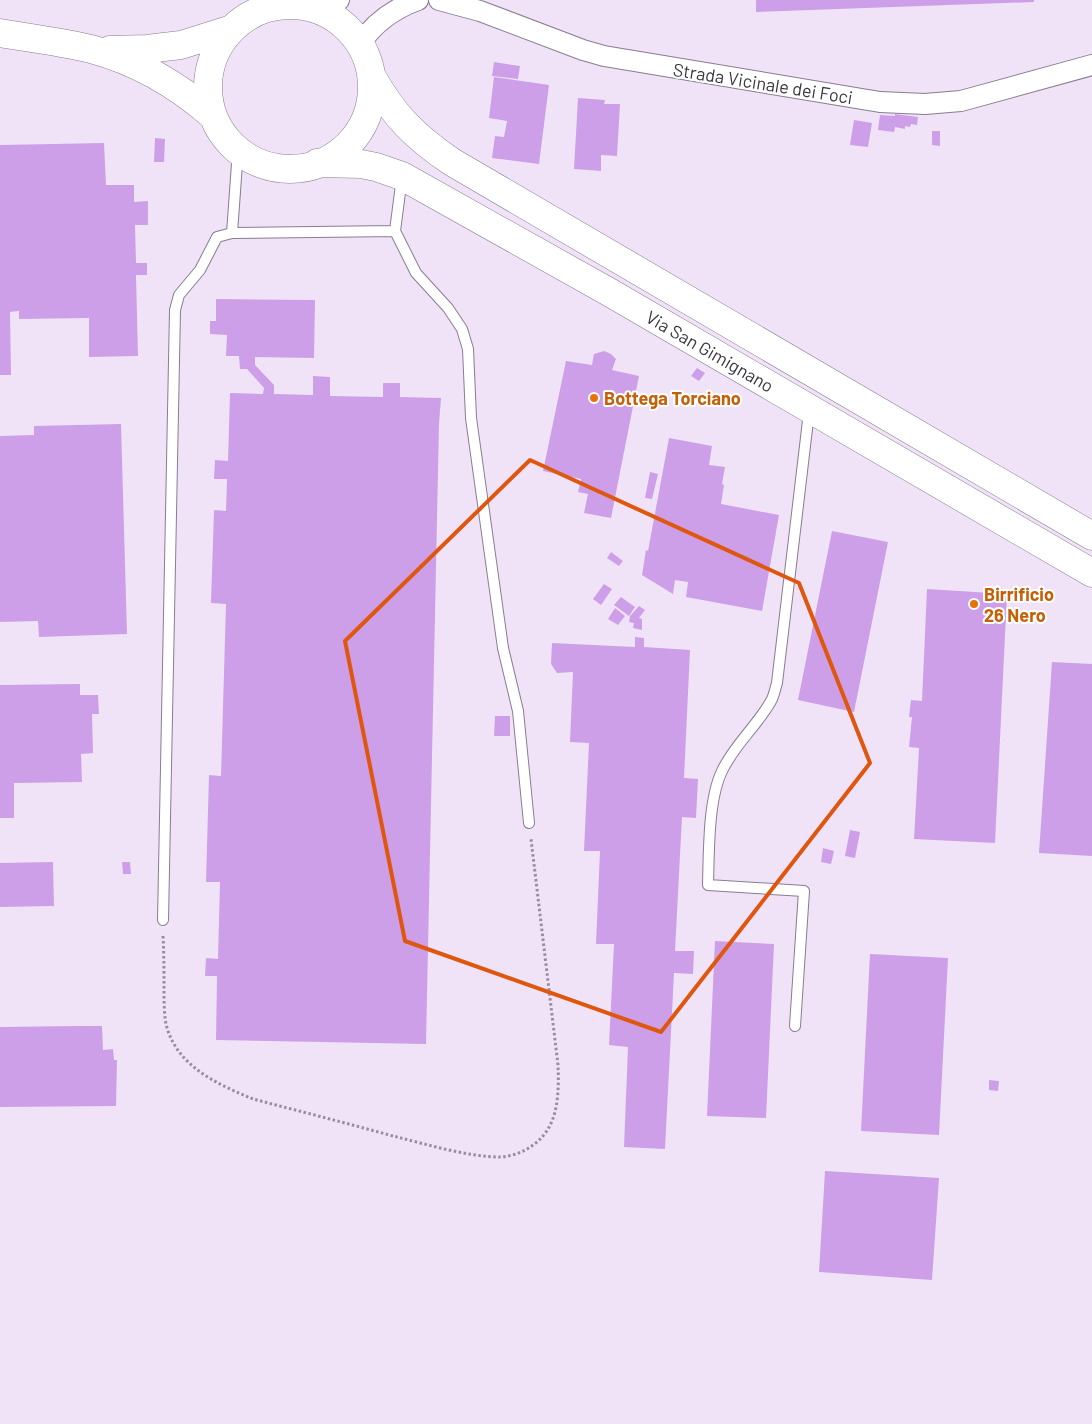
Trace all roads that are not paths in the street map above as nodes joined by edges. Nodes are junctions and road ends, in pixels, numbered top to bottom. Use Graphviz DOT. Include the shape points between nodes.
graph roads {
  1 [pos="418,0"];
  2 [pos="442,0"];
  3 [pos="330,5"];
  4 [pos="232,29"];
  5 [pos="0,33"];
  6 [pos="360,44"];
  7 [pos="91,49"];
  8 [pos="1092,66"];
  9 [pos="372,77"];
  10 [pos="213,116"];
  11 [pos="238,150"];
  12 [pos="317,163"];
  13 [pos="402,176"];
  14 [pos="395,232"];
  15 [pos="232,233"];
  16 [pos="809,408"];
  17 [pos="1092,536"];
  18 [pos="1092,573"];
  19 [pos="529,823"];
  20 [pos="163,920"];
  21 [pos="795,1026"];
  1 -- 6 [label="street" via="381,20"];
  2 -- 8 [label="street, Strada Vicinale dei Foci" via="604,56 880,102 937,104 961,101"];
  3 -- 4 [label="main road" via="272,6 248,16"];
  3 -- 6 [label="main road"];
  4 -- 7 [label="main road" via="163,48"];
  4 -- 10 [label="main road" via="216,52 211,66 208,91"];
  5 -- 7 [label="main road"];
  6 -- 9 [label="main road"];
  7 -- 10 [label="main road" via="155,75 187,94"];
  9 -- 12 [label="main road" via="370,105 360,130 342,151"];
  9 -- 17 [label="main road, Via San Gimignano" via="402,122 452,162"];
  10 -- 11 [label="main road" via="220,130"];
  11 -- 12 [label="main road" via="278,168"];
  11 -- 15 [label="lane"];
  12 -- 13 [label="main road, Via San Gimignano" via="361,164"];
  13 -- 14 [label="lane"];
  13 -- 16 [label="main road, Via San Gimignano"];
  14 -- 15 [label="lane"];
  14 -- 19 [label="lane" via="416,273 448,308 462,329 468,349 472,424 504,656 518,711"];
  15 -- 20 [label="lane" via="217,237 200,270 179,295 175,310"];
  16 -- 18 [label="main road, Via San Gimignano"];
  16 -- 21 [label="lane" via="777,683 768,706 729,758 718,781 709,839 708,885 804,891"];
}
